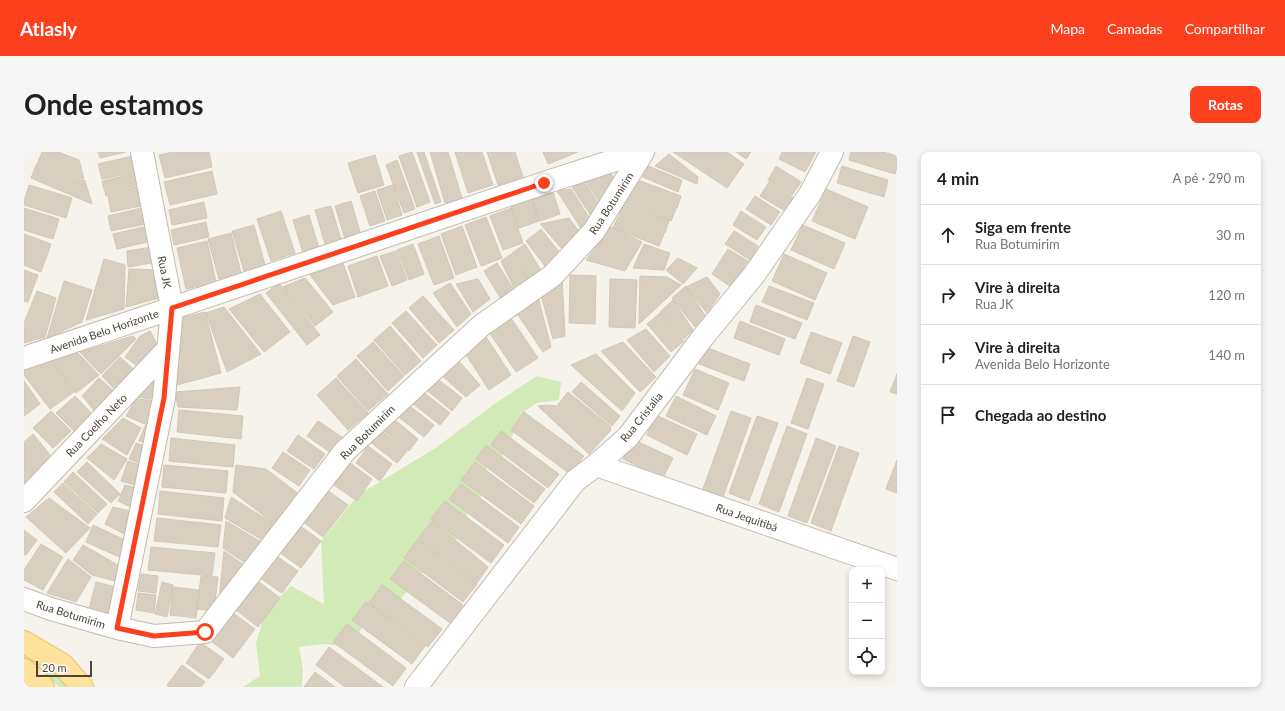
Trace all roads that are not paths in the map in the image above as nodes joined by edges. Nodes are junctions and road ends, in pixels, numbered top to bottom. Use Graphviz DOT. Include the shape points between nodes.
graph roads {
  1 [pos="142,152"];
  2 [pos="640,152"];
  3 [pos="644,152"];
  4 [pos="832,152"];
  5 [pos="172,308"];
  6 [pos="168,349"];
  7 [pos="24,358"];
  8 [pos="596,465"];
  9 [pos="24,501"];
  10 [pos="897,569"];
  11 [pos="24,599"];
  12 [pos="117,628"];
  13 [pos="24,642"];
  14 [pos="24,670"];
  15 [pos="43,687"];
  16 [pos="82,687"];
  17 [pos="416,687"];
  1 -- 5 [label="street, Rua JK"];
  2 -- 5 [label="street, Avenida Belo Horizonte"];
  3 -- 12 [label="street, Rua Botumirim" via="594,231 552,276 482,325 345,451 205,632 154,636"];
  4 -- 8 [label="street, Rua Cristalia" via="810,194 754,275 703,337 628,437"];
  5 -- 6 [label="street, Rua JK"];
  5 -- 7 [label="street, Avenida Belo Horizonte"];
  6 -- 9 [label="street, Rua Coelho Neto"];
  6 -- 12 [label="street, Rua JK" via="164,398"];
  8 -- 10 [label="street, Rua Jequitibá"];
  8 -- 17 [label="street, Rua Cristalia" via="575,481"];
  11 -- 12 [label="street, Rua Botumirim" via="51,610"];
  13 -- 16 [label="main road" via="63,666"];
  14 -- 15 [label="main road"];
}
